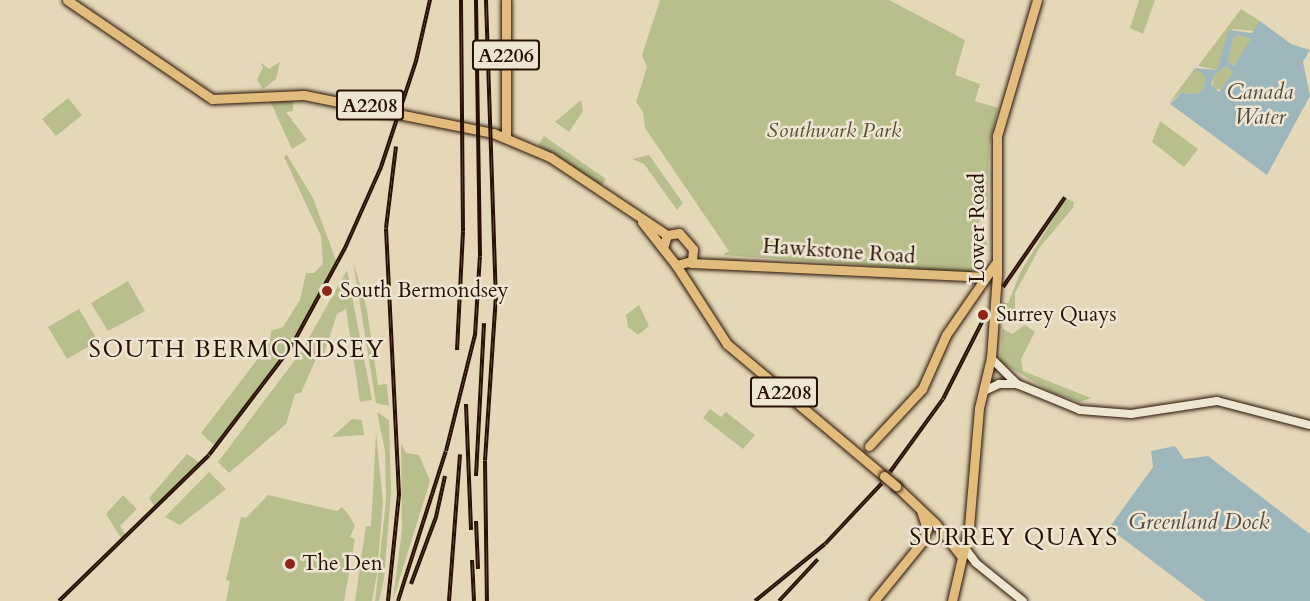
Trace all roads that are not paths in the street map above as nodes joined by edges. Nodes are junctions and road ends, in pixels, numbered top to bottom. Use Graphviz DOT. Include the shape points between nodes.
graph roads {
  1 [pos="67,0"];
  2 [pos="506,0"];
  3 [pos="1037,0"];
  4 [pos="506,138"];
  5 [pos="641,220"];
  6 [pos="666,235"];
  7 [pos="663,248"];
  8 [pos="693,249"];
  9 [pos="712,262"];
  10 [pos="995,264"];
  11 [pos="684,265"];
  12 [pos="984,277"];
  13 [pos="963,279"];
  14 [pos="996,289"];
  15 [pos="973,292"];
  16 [pos="991,358"];
  17 [pos="1017,384"];
  18 [pos="984,391"];
  19 [pos="1310,425"];
  20 [pos="869,446"];
  21 [pos="852,449"];
  22 [pos="873,467"];
  23 [pos="921,511"];
  24 [pos="969,527"];
  25 [pos="948,538"];
  26 [pos="964,547"];
  27 [pos="962,557"];
  28 [pos="976,562"];
  29 [pos="874,601"];
  30 [pos="952,601"];
  31 [pos="1023,601"];
  1 -- 4 [label="main road, A2208" via="215,100 304,94"];
  2 -- 4 [label="main road, A2206"];
  3 -- 10 [label="main road, Lower Road" via="998,136"];
  4 -- 5 [label="main road, A2208" via="550,157"];
  5 -- 6 [label="main road, A2208"];
  5 -- 7 [label="main road, A2208"];
  6 -- 7 [label="main road"];
  6 -- 8 [label="main road" via="677,232"];
  7 -- 11 [label="main road"];
  8 -- 9 [label="main road"];
  8 -- 11 [label="main road"];
  9 -- 11 [label="main road, Hawkstone Road"];
  9 -- 13 [label="main road, Hawkstone Road"];
  10 -- 12 [label="main road"];
  10 -- 14 [label="main road, Lower Road"];
  11 -- 21 [label="main road, A2208" via="683,280 727,344"];
  12 -- 13 [label="main road, Hawkstone Road"];
  12 -- 15 [label="main road"];
  13 -- 15 [label="main road"];
  14 -- 15 [label="main road"];
  14 -- 16 [label="main road, Lower Road"];
  15 -- 20 [label="main road" via="946,335 922,389"];
  16 -- 17 [label="main road"];
  16 -- 18 [label="main road, Lower Road"];
  17 -- 18 [label="main road" via="1000,383"];
  17 -- 19 [label="main road" via="1080,410 1142,412 1217,401"];
  18 -- 24 [label="main road, Lower Road"];
  20 -- 21 [label="main road"];
  20 -- 22 [label="main road"];
  21 -- 22 [label="main road, A2208"];
  22 -- 23 [label="main road, bridge"];
  23 -- 25 [label="main road"];
  23 -- 29 [label="main road" via="926,535"];
  24 -- 25 [label="main road"];
  24 -- 26 [label="main road, Lower Road"];
  25 -- 27 [label="main road"];
  26 -- 27 [label="main road, Lower Road"];
  26 -- 28 [label="main road"];
  27 -- 28 [label="main road"];
  27 -- 30 [label="main road, Lower Road"];
  28 -- 31 [label="main road"];
}
